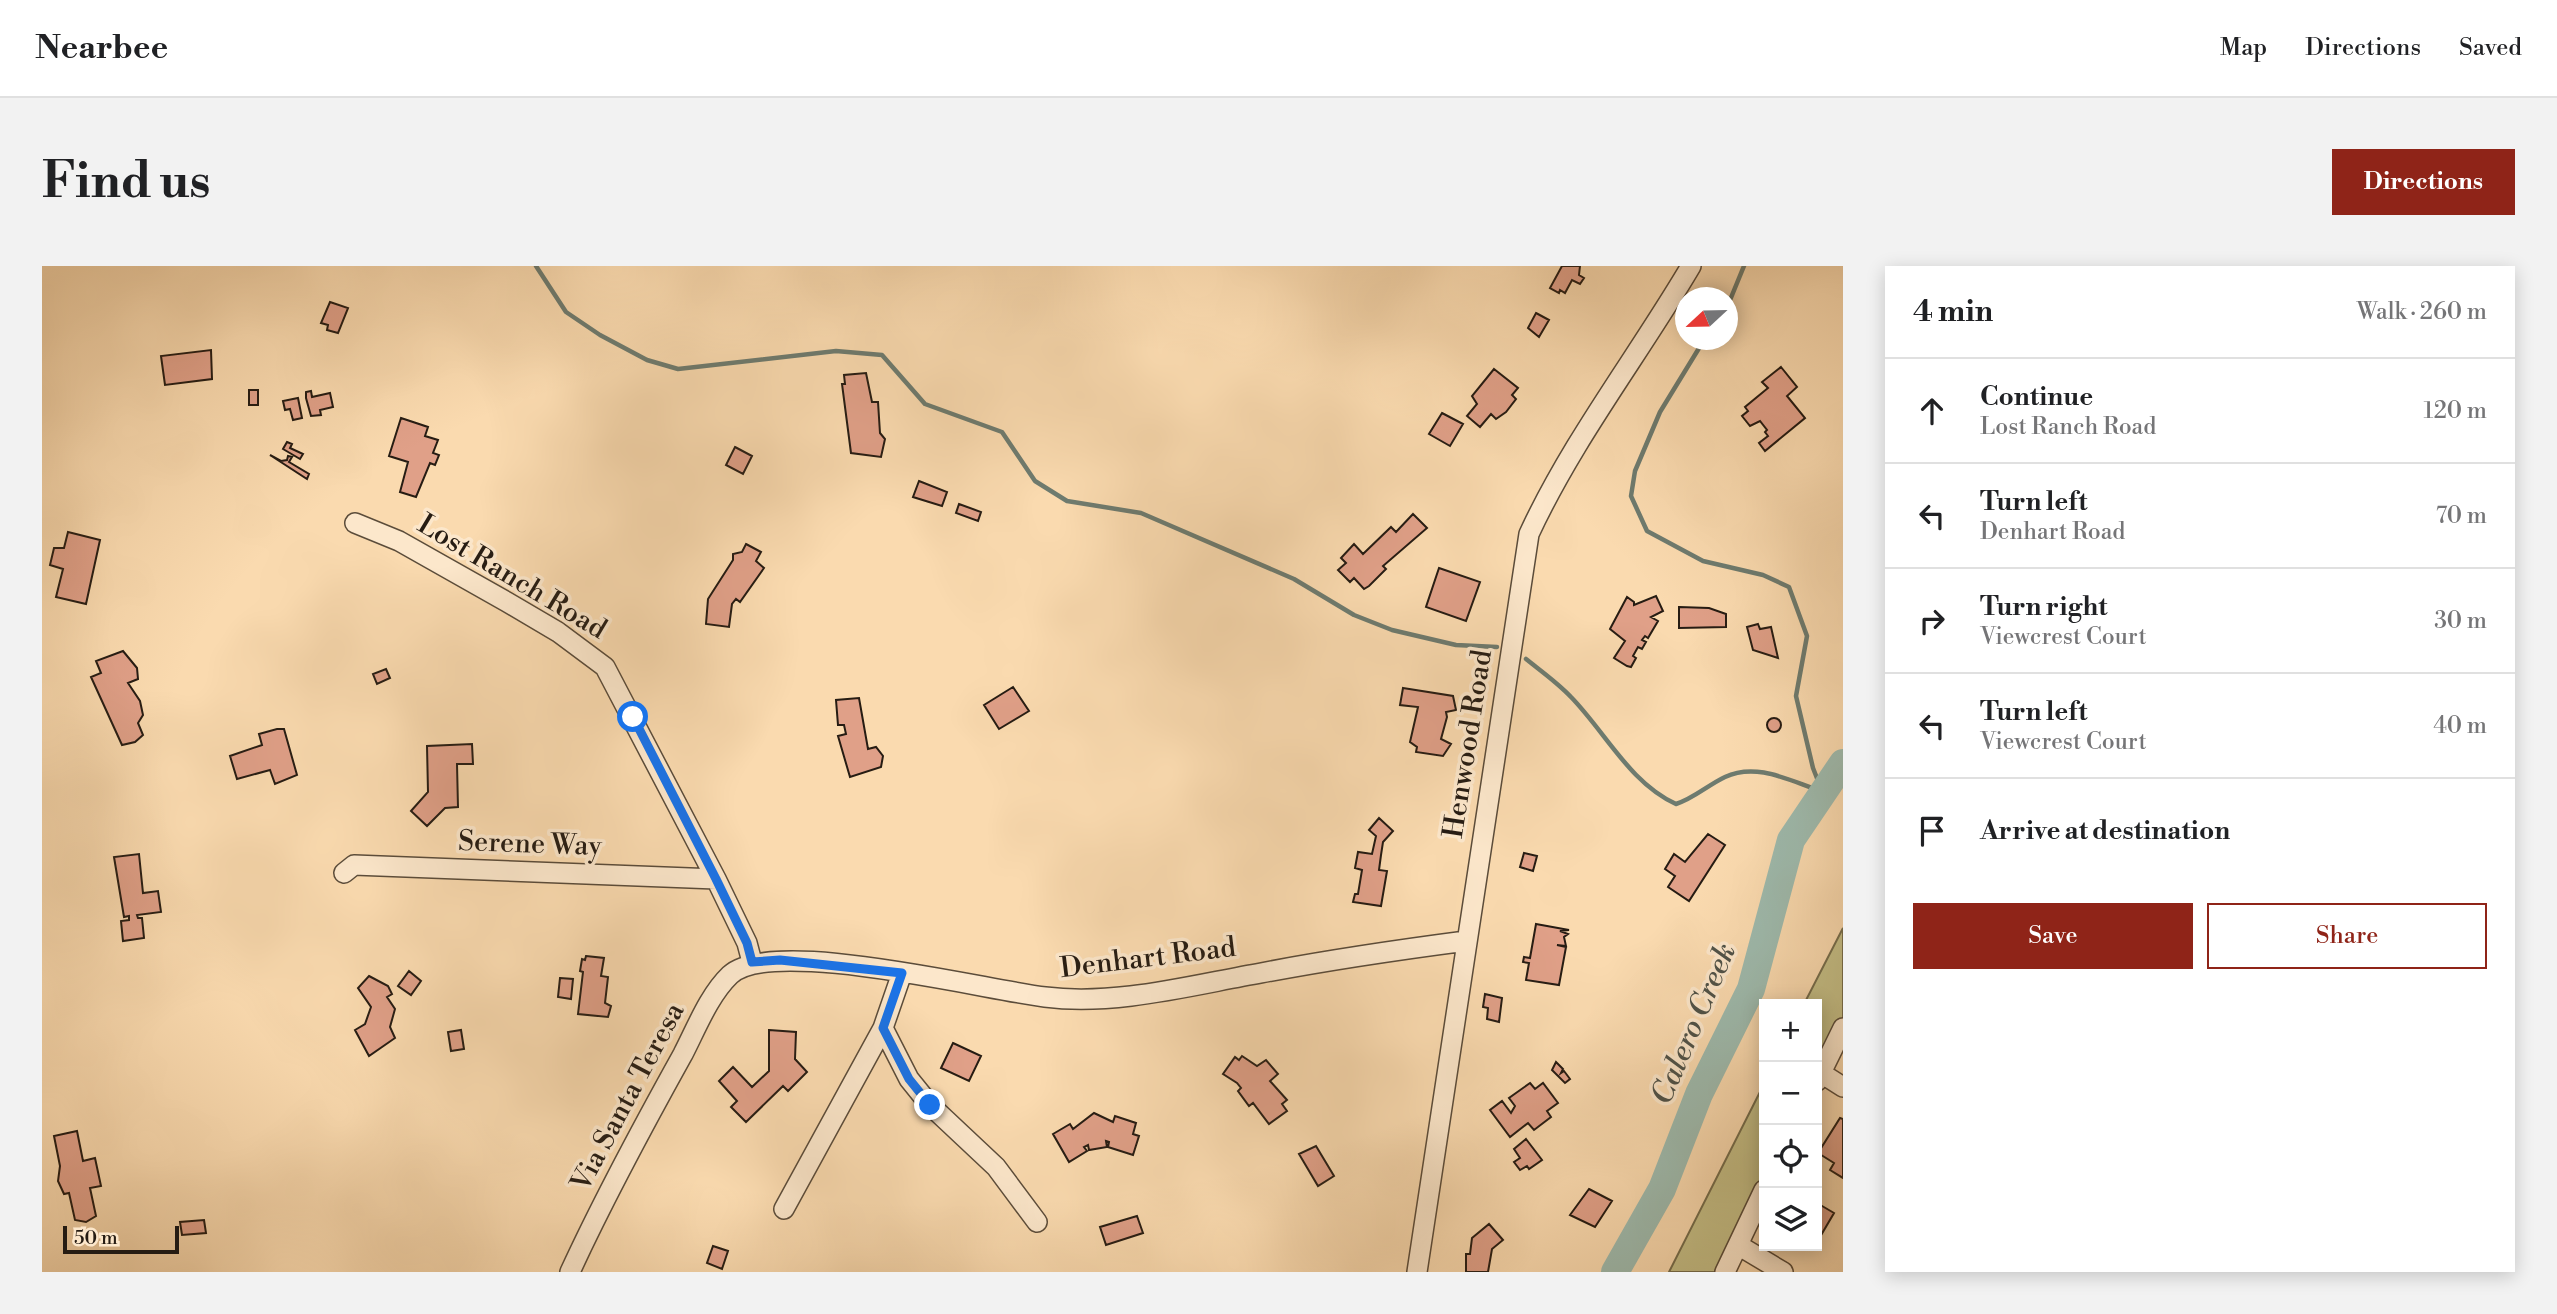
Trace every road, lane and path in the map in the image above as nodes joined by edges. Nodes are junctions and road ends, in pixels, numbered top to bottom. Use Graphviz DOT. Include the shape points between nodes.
graph roads {
  1 [pos="1691,266"];
  2 [pos="355,523"];
  3 [pos="344,873"];
  4 [pos="716,879"];
  5 [pos="1466,940"];
  6 [pos="752,962"];
  7 [pos="902,973"];
  8 [pos="883,1028"];
  9 [pos="1843,1028"];
  10 [pos="1822,1071"];
  11 [pos="1822,1078"];
  12 [pos="1843,1087"];
  13 [pos="1759,1201"];
  14 [pos="784,1209"];
  15 [pos="1037,1222"];
  16 [pos="1738,1245"];
  17 [pos="570,1272"];
  18 [pos="1417,1272"];
  19 [pos="1724,1272"];
  20 [pos="1783,1272"];
  1 -- 5 [label="street, Henwood Road" via="1607,395 1529,534"];
  2 -- 4 [label="street, Lost Ranch Road" via="399,541 507,601 605,667"];
  3 -- 4 [label="street, Serene Way" via="354,865"];
  4 -- 6 [label="street, Lost Ranch Road"];
  5 -- 7 [label="street, Denhart Road" via="1093,998 1046,998"];
  5 -- 18 [label="street, Henwood Road"];
  6 -- 7 [label="street, Denhart Road" via="780,960"];
  6 -- 17 [label="street, Via Santa Teresa" via="730,974 710,1004"];
  7 -- 8 [label="street"];
  8 -- 14 [label="street"];
  8 -- 15 [label="street" via="909,1079 996,1167"];
  9 -- 10 [label="street"];
  11 -- 12 [label="street"];
  13 -- 16 [label="street"];
  16 -- 19 [label="street"];
  16 -- 20 [label="street"];
}
